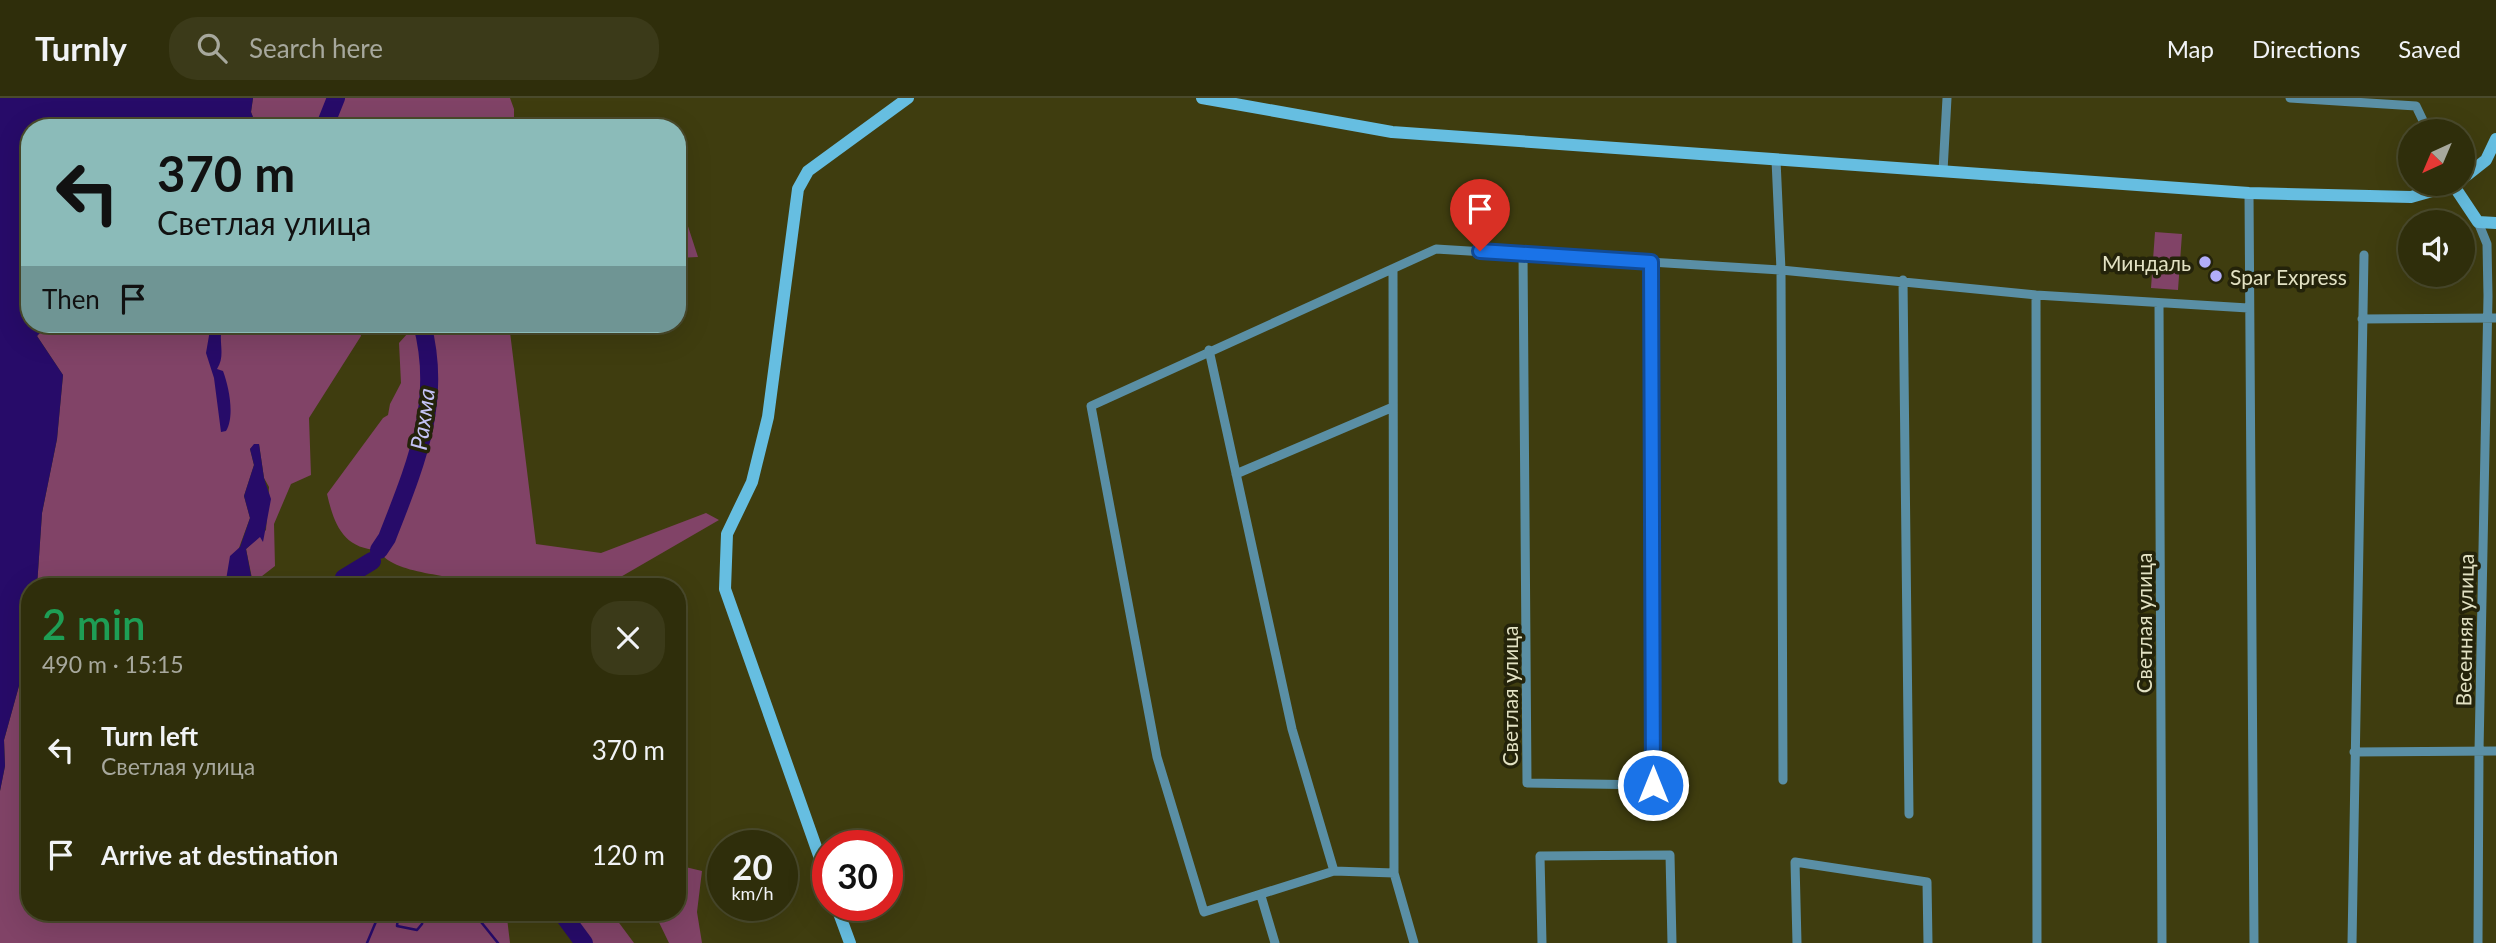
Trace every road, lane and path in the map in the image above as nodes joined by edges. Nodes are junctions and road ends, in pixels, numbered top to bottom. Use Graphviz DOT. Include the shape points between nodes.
graph roads {
  1 [pos="908,98"];
  2 [pos="1202,98"];
  3 [pos="1947,98"];
  4 [pos="2290,98"];
  5 [pos="2417,102"];
  6 [pos="2423,119"];
  7 [pos="2496,139"];
  8 [pos="1776,160"];
  9 [pos="2475,168"];
  10 [pos="1943,171"];
  11 [pos="2249,193"];
  12 [pos="2414,196"];
  13 [pos="2463,196"];
  14 [pos="2477,222"];
  15 [pos="2496,223"];
  16 [pos="1523,254"];
  17 [pos="2364,255"];
  18 [pos="1651,262"];
  19 [pos="1393,268"];
  20 [pos="1781,270"];
  21 [pos="1903,280"];
  22 [pos="2036,295"];
  23 [pos="2159,303"];
  24 [pos="2248,308"];
  25 [pos="2362,319"];
  26 [pos="2492,319"];
  27 [pos="1209,350"];
  28 [pos="1393,407"];
  29 [pos="1236,474"];
  30 [pos="2479,751"];
  31 [pos="2496,751"];
  32 [pos="2354,752"];
  33 [pos="1783,780"];
  34 [pos="1909,814"];
  35 [pos="812,836"];
  36 [pos="1334,871"];
  37 [pos="1394,873"];
  38 [pos="1261,896"];
  39 [pos="841,921"];
  40 [pos="849,943"];
  41 [pos="1275,943"];
  42 [pos="1414,943"];
  43 [pos="1542,943"];
  44 [pos="1672,943"];
  45 [pos="1797,943"];
  46 [pos="1928,943"];
  47 [pos="2037,943"];
  48 [pos="2162,943"];
  49 [pos="2253,943"];
  50 [pos="2352,943"];
  51 [pos="2478,943"];
  1 -- 35 [label="street" via="808,171 798,189 768,417 752,482 727,534 725,589"];
  2 -- 8 [label="street" via="1392,132"];
  3 -- 10 [label="street"];
  4 -- 5 [label="street"];
  5 -- 6 [label="street"];
  7 -- 9 [label="street" via="2486,160"];
  8 -- 10 [label="street"];
  8 -- 20 [label="street"];
  10 -- 11 [label="street"];
  11 -- 12 [label="street"];
  11 -- 24 [label="street"];
  13 -- 14 [label="street"];
  14 -- 15 [label="street"];
  14 -- 26 [label="street, Весенняя улица" via="2487,244"];
  16 -- 18 [label="street"];
  16 -- 18 [label="street, Светлая улица" via="1527,783 1653,785"];
  16 -- 19 [label="street" via="1436,248"];
  17 -- 25 [label="street"];
  18 -- 20 [label="street"];
  19 -- 27 [label="street"];
  19 -- 28 [label="street"];
  20 -- 21 [label="street"];
  20 -- 33 [label="street"];
  21 -- 22 [label="street"];
  21 -- 34 [label="street"];
  22 -- 23 [label="street"];
  22 -- 47 [label="street"];
  23 -- 24 [label="street"];
  23 -- 48 [label="street, Светлая улица"];
  24 -- 49 [label="street"];
  25 -- 26 [label="street"];
  25 -- 32 [label="street"];
  26 -- 30 [label="street, Весенняя улица"];
  27 -- 29 [label="street"];
  27 -- 38 [label="street" via="1091,406 1157,757 1203,912"];
  28 -- 29 [label="street"];
  28 -- 37 [label="street"];
  29 -- 36 [label="street" via="1292,729"];
  30 -- 31 [label="street"];
  30 -- 32 [label="street"];
  30 -- 51 [label="street, Весенняя улица"];
  32 -- 50 [label="street"];
  36 -- 37 [label="street"];
  36 -- 38 [label="street"];
  37 -- 42 [label="street"];
  38 -- 41 [label="street"];
  39 -- 40 [label="street"];
  43 -- 44 [label="street" via="1540,856 1670,855"];
  45 -- 46 [label="street" via="1795,862 1927,882"];
}
